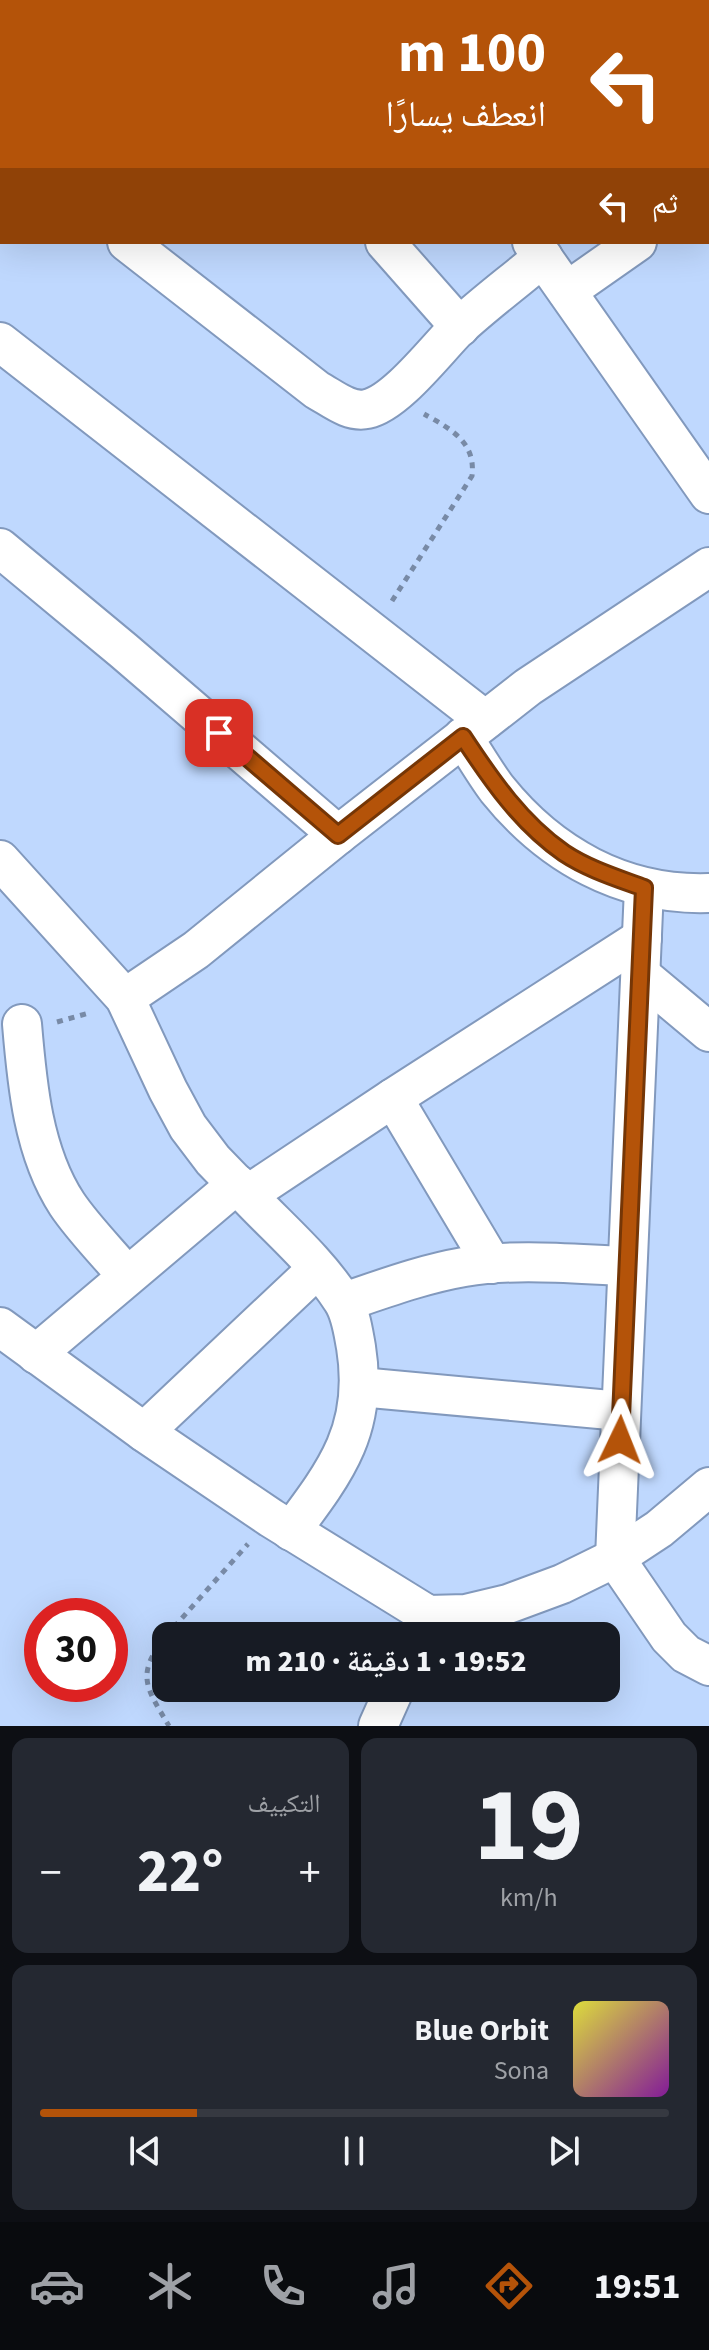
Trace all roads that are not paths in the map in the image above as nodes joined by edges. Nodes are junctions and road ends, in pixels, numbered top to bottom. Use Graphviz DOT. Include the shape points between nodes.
graph roads {
  1 [pos="130,244"];
  2 [pos="387,244"];
  3 [pos="634,244"];
  4 [pos="538,250"];
  5 [pos="567,291"];
  6 [pos="460,327"];
  7 [pos="0,342"];
  8 [pos="709,494"];
  9 [pos="0,548"];
  10 [pos="709,567"];
  11 [pos="474,729"];
  12 [pos="338,835"];
  13 [pos="0,860"];
  14 [pos="644,888"];
  15 [pos="709,893"];
  16 [pos="642,956"];
  17 [pos="125,998"];
  18 [pos="22,1024"];
  19 [pos="709,1032"];
  20 [pos="393,1098"];
  21 [pos="242,1190"];
  22 [pos="492,1264"];
  23 [pos="627,1266"];
  24 [pos="317,1269"];
  25 [pos="127,1276"];
  26 [pos="344,1302"];
  27 [pos="0,1327"];
  28 [pos="36,1354"];
  29 [pos="360,1387"];
  30 [pos="621,1411"];
  31 [pos="144,1432"];
  32 [pos="709,1487"];
  33 [pos="281,1525"];
  34 [pos="615,1558"];
  35 [pos="418,1622"];
  36 [pos="438,1622"];
  37 [pos="709,1666"];
  38 [pos="389,1702"];
  39 [pos="378,1726"];
  1 -- 6 [label="street" via="344,406 364,410 393,395"];
  2 -- 6 [label="street"];
  3 -- 5 [label="street"];
  4 -- 5 [label="street"];
  4 -- 6 [label="street"];
  5 -- 8 [label="street"];
  7 -- 11 [label="street" via="372,632"];
  9 -- 12 [label="street"];
  10 -- 11 [label="street"];
  11 -- 12 [label="street"];
  11 -- 14 [label="street" via="497,788 529,824 566,855"];
  12 -- 17 [label="street" via="196,950"];
  13 -- 17 [label="street"];
  14 -- 15 [label="street"];
  14 -- 16 [label="street"];
  16 -- 19 [label="street"];
  16 -- 20 [label="street"];
  16 -- 23 [label="street"];
  17 -- 21 [label="street" via="188,1127"];
  18 -- 25 [label="street" via="27,1080 47,1161 67,1204"];
  20 -- 21 [label="street"];
  20 -- 22 [label="street"];
  21 -- 24 [label="street"];
  21 -- 25 [label="street"];
  22 -- 23 [label="street"];
  22 -- 26 [label="street" via="437,1272"];
  23 -- 30 [label="street"];
  24 -- 26 [label="street"];
  24 -- 31 [label="street"];
  25 -- 28 [label="street"];
  26 -- 29 [label="street"];
  27 -- 28 [label="street"];
  28 -- 31 [label="street"];
  29 -- 30 [label="street"];
  29 -- 33 [label="street" via="338,1465 322,1489"];
  30 -- 34 [label="street"];
  31 -- 33 [label="street"];
  32 -- 34 [label="street"];
  33 -- 35 [label="street"];
  34 -- 36 [label="street" via="508,1604"];
  34 -- 37 [label="street" via="669,1637"];
  38 -- 39 [label="street"];
}
